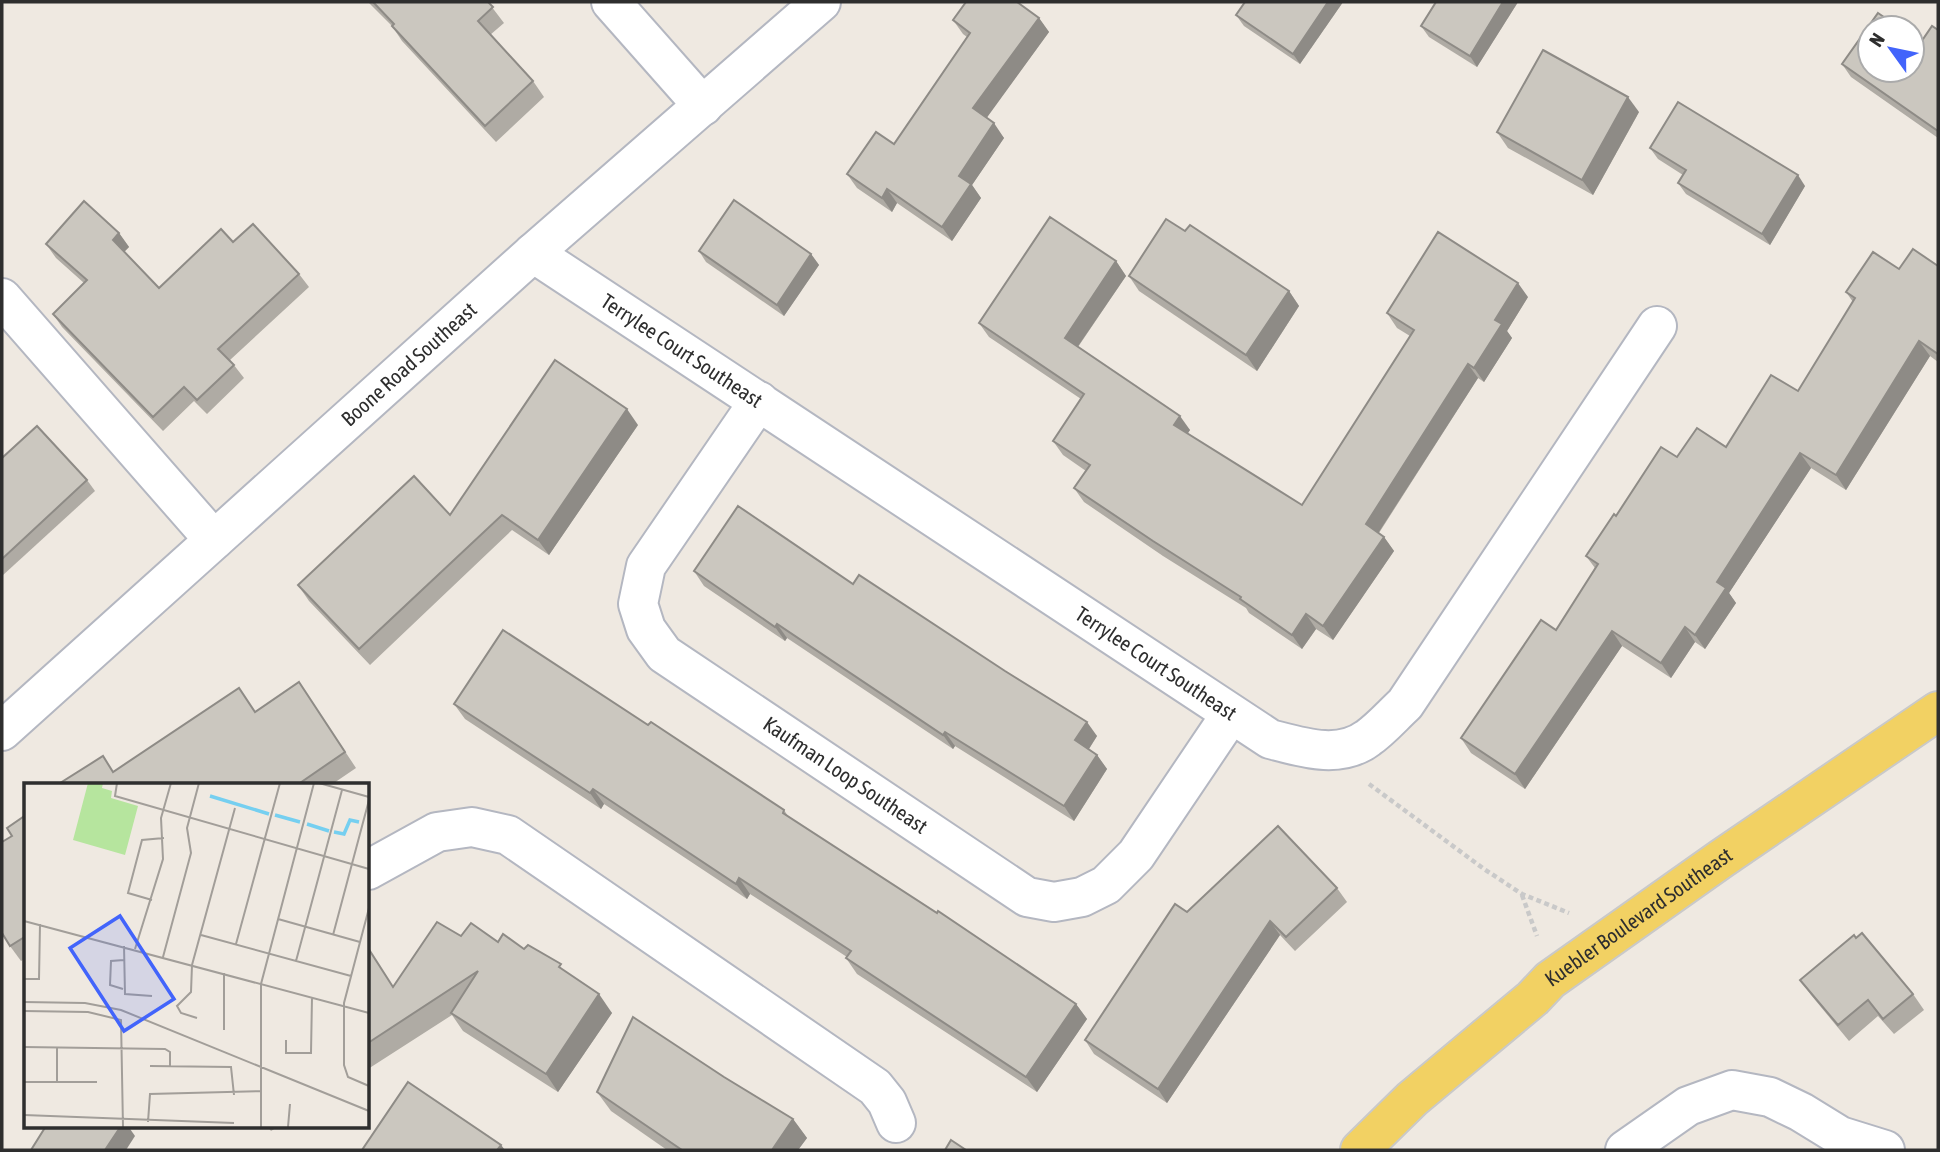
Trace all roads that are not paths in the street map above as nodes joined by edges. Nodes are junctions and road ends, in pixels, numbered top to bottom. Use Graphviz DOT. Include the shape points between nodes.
graph roads {
  1 [pos="611,2"];
  2 [pos="821,2"];
  3 [pos="704,106"];
  4 [pos="533,253"];
  5 [pos="2,298"];
  6 [pos="1657,326"];
  7 [pos="759,401"];
  8 [pos="214,540"];
  9 [pos="1938,711"];
  10 [pos="1231,714"];
  11 [pos="2,731"];
  12 [pos="369,869"];
  13 [pos="896,1123"];
  14 [pos="1360,1150"];
  15 [pos="1625,1150"];
  16 [pos="1885,1150"];
  1 -- 3 [label="street"];
  2 -- 3 [label="street, Boone Road Southeast"];
  3 -- 4 [label="street, Boone Road Southeast"];
  4 -- 7 [label="street, Terrylee Court Southeast"];
  4 -- 8 [label="street, Boone Road Southeast"];
  5 -- 8 [label="street"];
  6 -- 10 [label="street, Terrylee Court Southeast" via="1405,704 1366,740 1336,751 1307,748 1270,739"];
  7 -- 10 [label="street, Terrylee Court Southeast"];
  7 -- 10 [label="street, Kaufman Loop Southeast" via="646,566 638,604 646,629 664,654 1027,897 1054,902 1082,897 1106,885 1136,855"];
  8 -- 11 [label="street, Boone Road Southeast"];
  9 -- 14 [label="main road, Kuebler Boulevard Southeast" via="1550,980"];
  12 -- 13 [label="street" via="437,832 472,827 509,835 875,1087"];
  15 -- 16 [label="street" via="1688,1106 1732,1090 1770,1097 1840,1136"];
}
